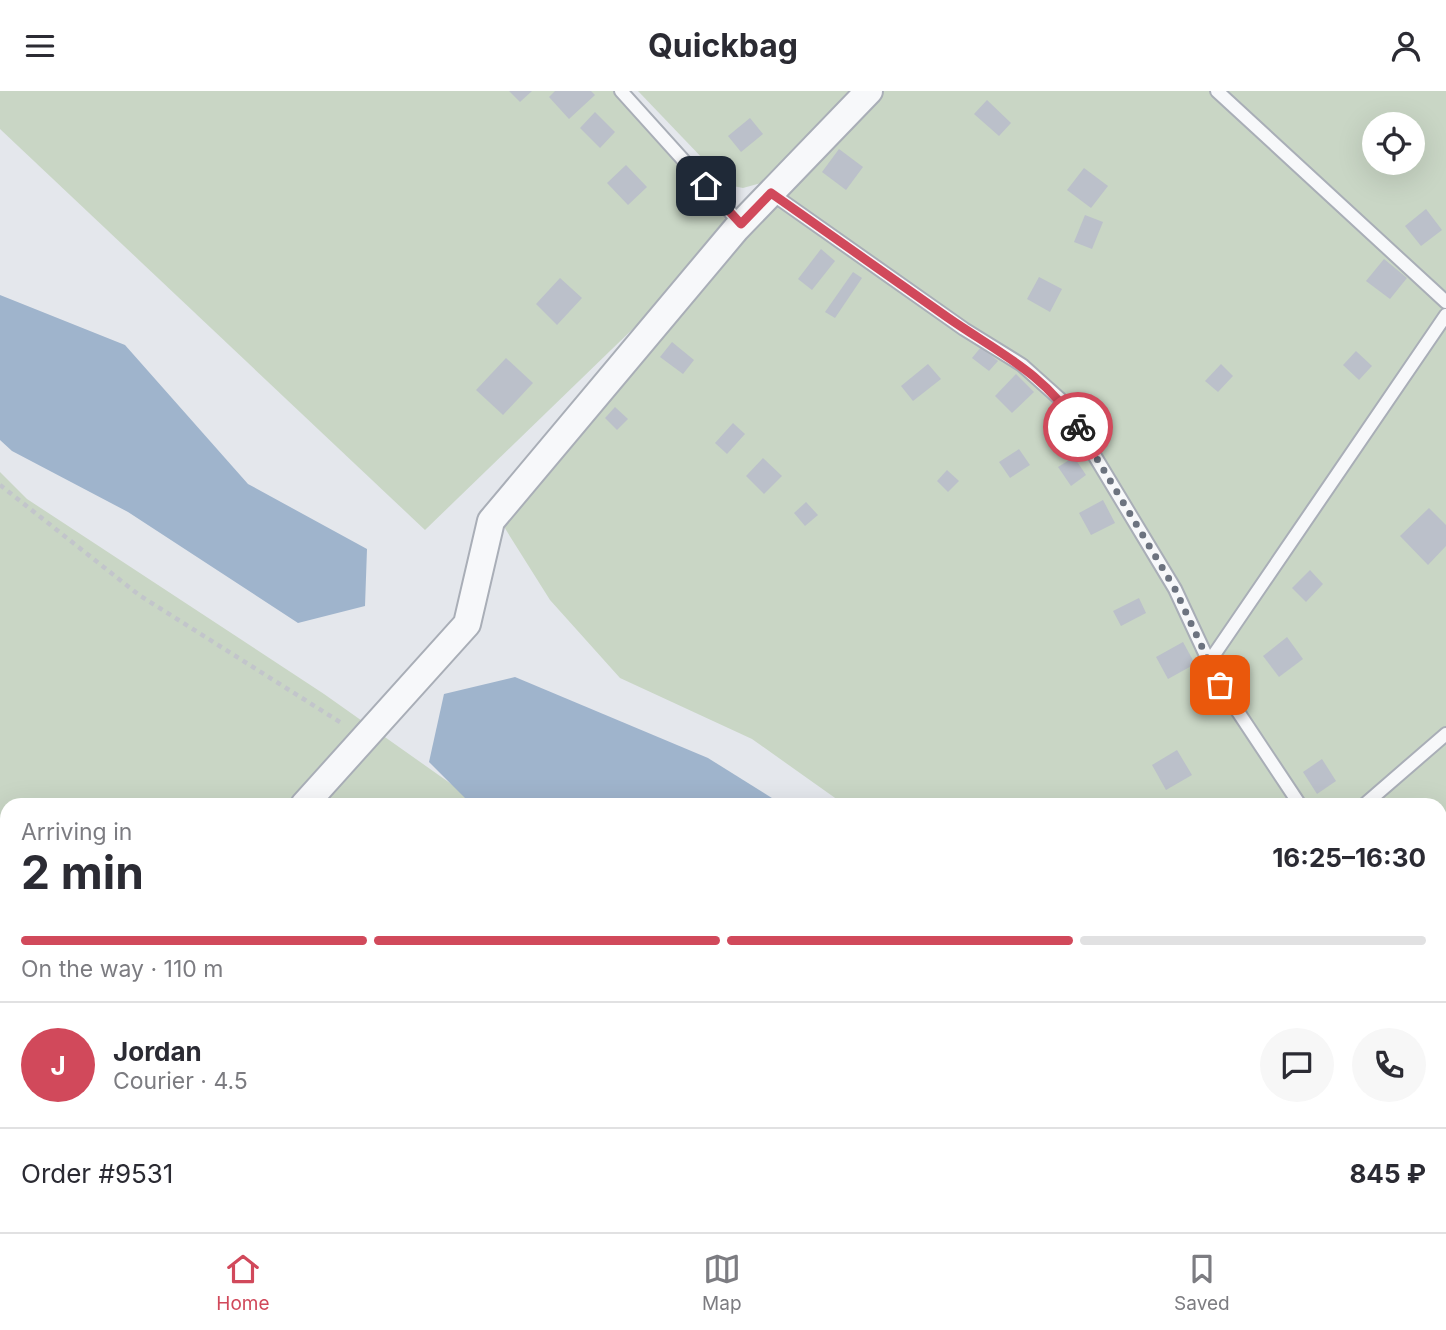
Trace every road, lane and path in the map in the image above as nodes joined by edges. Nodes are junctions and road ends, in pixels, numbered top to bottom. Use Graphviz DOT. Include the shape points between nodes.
graph roads {
  1 [pos="621,91"];
  2 [pos="869,91"];
  3 [pos="1217,91"];
  4 [pos="771,193"];
  5 [pos="741,224"];
  6 [pos="1446,302"];
  7 [pos="1446,315"];
  8 [pos="0,485"];
  9 [pos="1209,662"];
  10 [pos="1446,734"];
  11 [pos="364,738"];
  12 [pos="310,798"];
  13 [pos="1295,798"];
  14 [pos="1372,798"];
  1 -- 5 [label="lane"];
  2 -- 4 [label="street"];
  3 -- 6 [label="lane"];
  4 -- 5 [label="street"];
  4 -- 9 [label="lane" via="1022,365 1061,400 1175,589"];
  5 -- 11 [label="street" via="491,521 467,624"];
  7 -- 9 [label="lane"];
  8 -- 11 [label="path" via="139,595"];
  9 -- 13 [label="lane"];
  10 -- 14 [label="lane"];
  11 -- 12 [label="street"];
}
